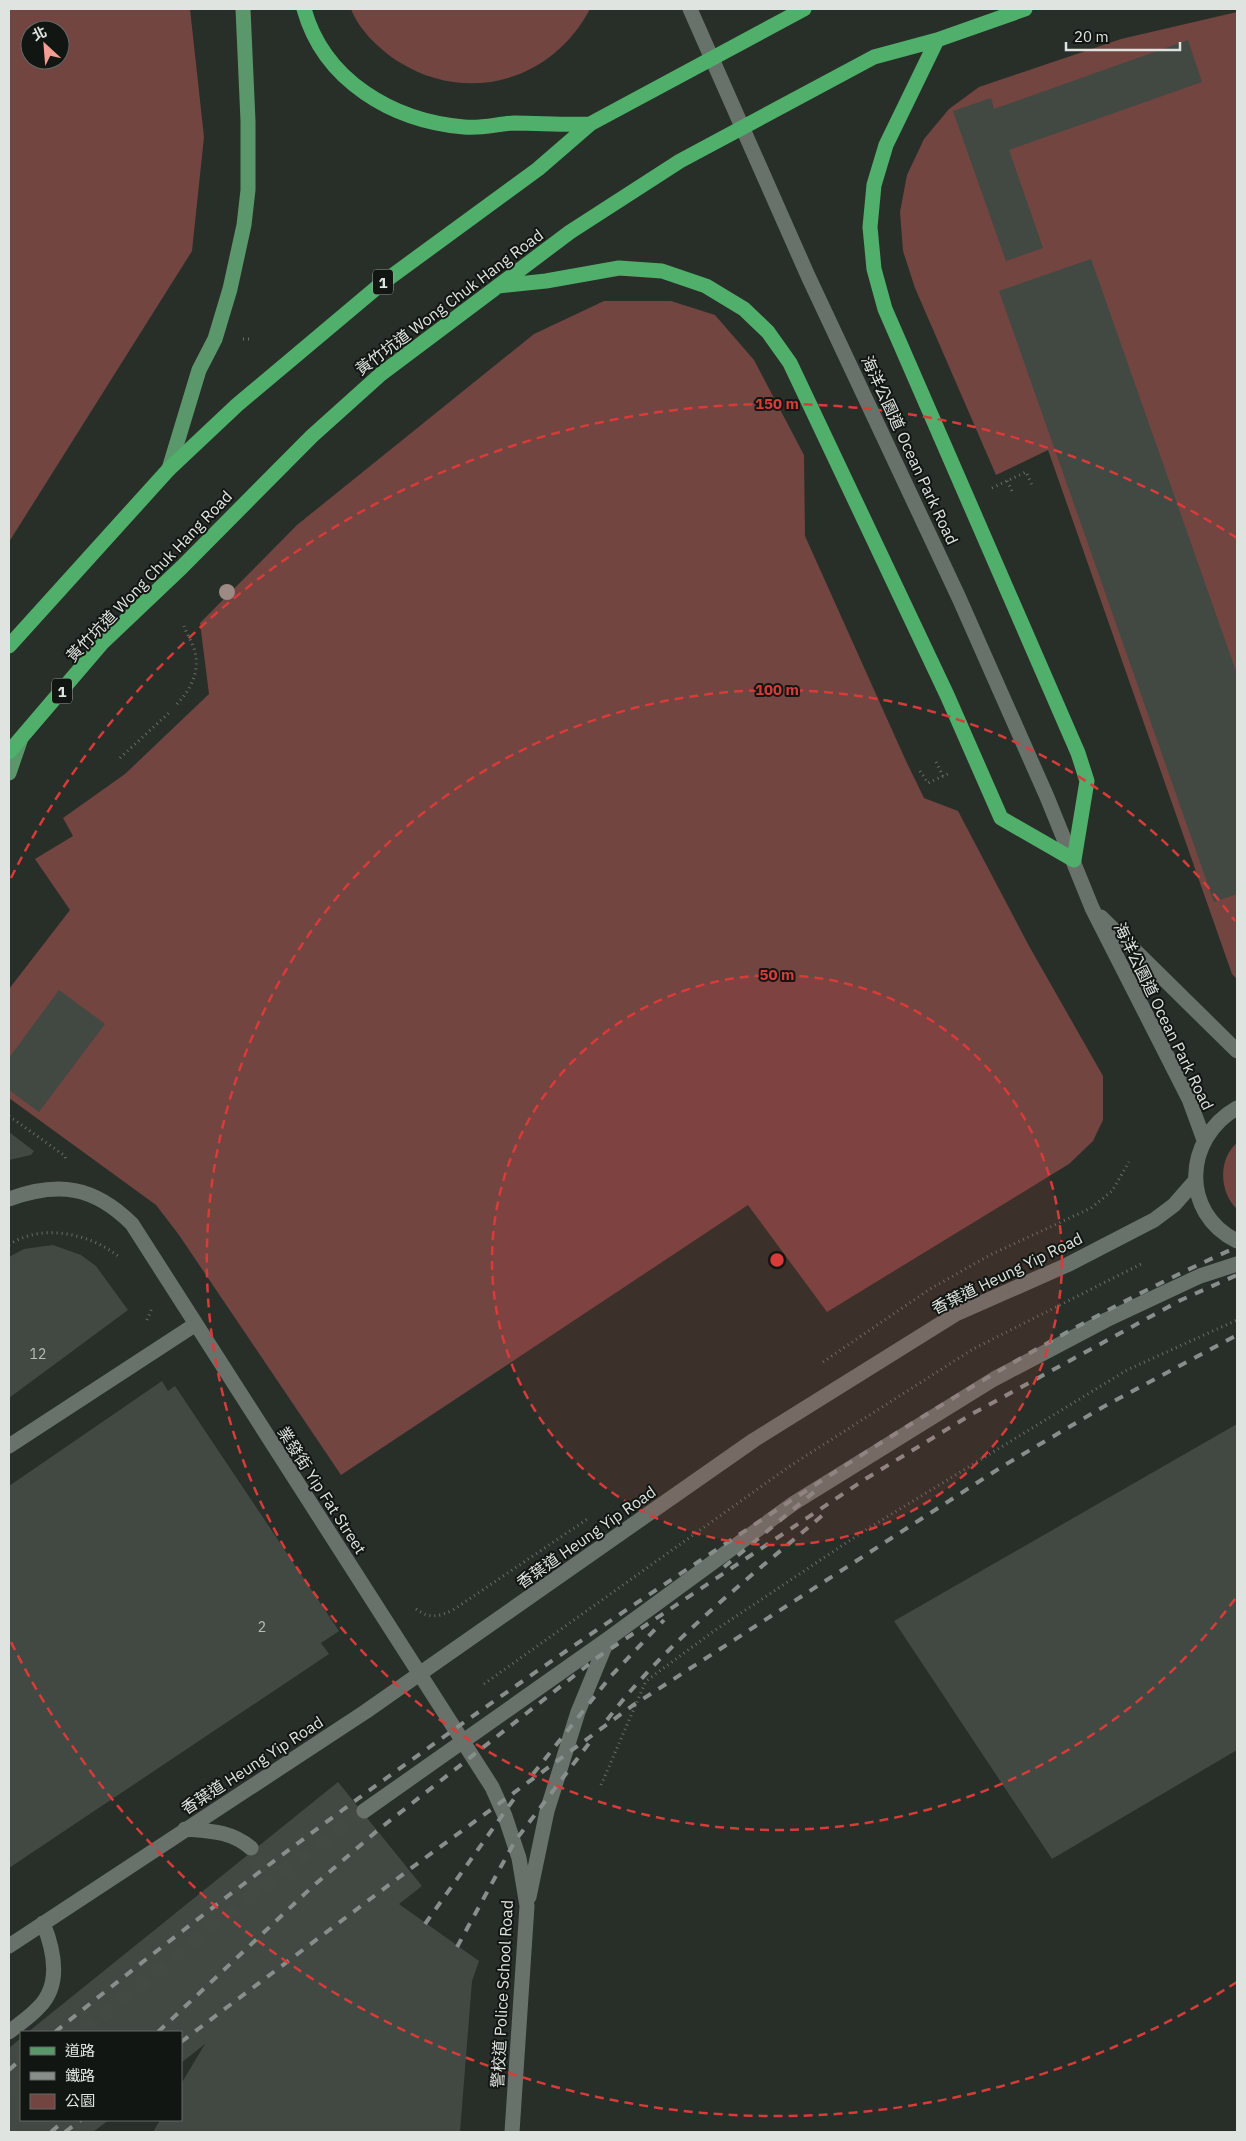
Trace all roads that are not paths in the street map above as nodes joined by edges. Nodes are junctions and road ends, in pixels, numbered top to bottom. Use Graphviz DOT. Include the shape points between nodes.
graph roads {
  1 [pos="243,9"];
  2 [pos="304,9"];
  3 [pos="690,9"];
  4 [pos="804,9"];
  5 [pos="1025,9"];
  6 [pos="937,40"];
  7 [pos="590,124"];
  8 [pos="498,286"];
  9 [pos="169,469"];
  10 [pos="9,646"];
  11 [pos="20,741"];
  12 [pos="9,752"];
  13 [pos="9,774"];
  14 [pos="1074,860"];
  15 [pos="1092,908"];
  16 [pos="1237,1051"];
  17 [pos="1237,1108"];
  18 [pos="1204,1140"];
  19 [pos="1195,1181"];
  20 [pos="9,1199"];
  21 [pos="1237,1241"];
  22 [pos="1237,1264"];
  23 [pos="196,1324"];
  24 [pos="9,1446"];
  25 [pos="608,1639"];
  26 [pos="420,1674"];
  27 [pos="463,1739"];
  28 [pos="364,1811"];
  29 [pos="185,1829"];
  30 [pos="251,1848"];
  31 [pos="527,1906"];
  32 [pos="43,1923"];
  33 [pos="9,1946"];
  34 [pos="9,2032"];
  35 [pos="512,2132"];
  1 -- 9 [label="main road" via="248,122 248,190 244,226 215,339 199,370"];
  2 -- 7 [label="highway" via="324,53 340,73 363,94 396,109 430,121 464,127 513,123"];
  3 -- 14 [label="street, 海洋公園道 Ocean Park Road" via="808,276 959,598"];
  4 -- 7 [label="highway, 1"];
  5 -- 6 [label="highway, 黃竹坑道 Wong Chuk Hang Road / 1"];
  6 -- 8 [label="highway, 黃竹坑道 Wong Chuk Hang Road / 1" via="874,57 680,161 570,232"];
  6 -- 14 [label="highway" via="886,145 874,185 870,227 874,269 885,309 1078,753 1087,780"];
  7 -- 9 [label="highway, 1" via="538,169 459,224 307,344"];
  8 -- 11 [label="highway, 黃竹坑道 Wong Chuk Hang Road / 1" via="381,374 312,436 103,642"];
  8 -- 14 [label="highway" via="618,268 662,271 706,286 744,309 768,332 790,364 1002,818"];
  9 -- 10 [label="highway, 1"];
  11 -- 12 [label="highway, 1"];
  11 -- 13 [label="main road, 黃竹坑道 Wong Chuk Hang Road"];
  14 -- 15 [label="street, 海洋公園道 Ocean Park Road"];
  15 -- 16 [label="street, 海洋公園道 Ocean Park Road"];
  15 -- 18 [label="street, 海洋公園道 Ocean Park Road" via="1189,1099"];
  17 -- 18 [label="street, 海洋公園道 Ocean Park Road" via="1217,1122"];
  18 -- 19 [label="street, 海洋公園道 Ocean Park Road" via="1196,1160"];
  19 -- 21 [label="street, 海洋公園道 Ocean Park Road" via="1200,1202 1211,1221 1226,1236"];
  19 -- 26 [label="street, 香葉道 Heung Yip Road" via="1174,1205 1154,1220 1067,1265 956,1314 754,1440"];
  20 -- 23 [label="street, 業發街 Yip Fat Street" via="53,1188 97,1196 116,1208 132,1224"];
  22 -- 25 [label="street" via="1200,1276 1106,1320 994,1379 794,1503"];
  23 -- 24 [label="street"];
  23 -- 26 [label="street, 業發街 Yip Fat Street"];
  25 -- 27 [label="street"];
  25 -- 31 [label="street" via="578,1712 547,1811"];
  26 -- 27 [label="street, 警校道 Police School Road"];
  26 -- 29 [label="street, 香葉道 Heung Yip Road"];
  27 -- 28 [label="street"];
  27 -- 31 [label="street, 警校道 Police School Road" via="505,1816 519,1858"];
  29 -- 30 [label="street" via="220,1831"];
  29 -- 32 [label="street, 香葉道 Heung Yip Road"];
  31 -- 35 [label="street, 警校道 Police School Road"];
  32 -- 33 [label="street, 香葉道 Heung Yip Road"];
  32 -- 34 [label="street" via="54,1955 50,1992 40,2007"];
}
